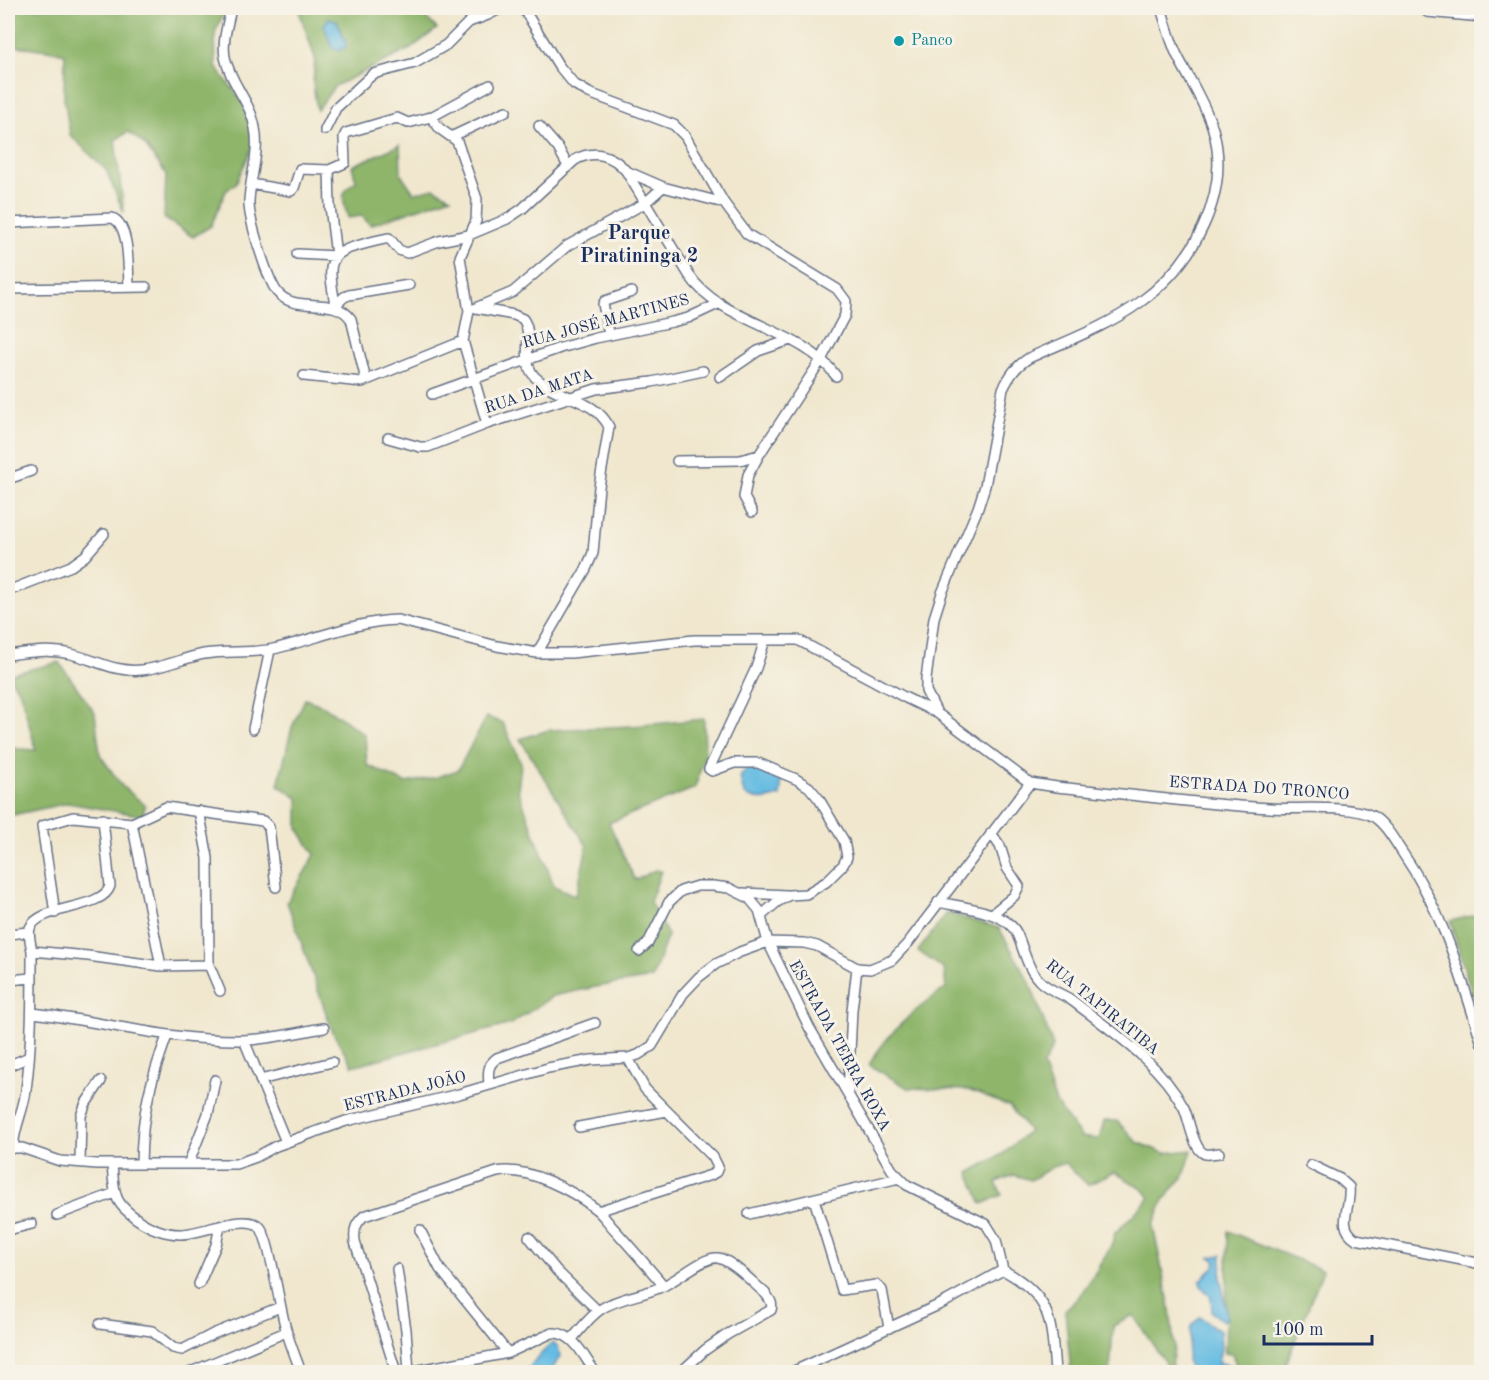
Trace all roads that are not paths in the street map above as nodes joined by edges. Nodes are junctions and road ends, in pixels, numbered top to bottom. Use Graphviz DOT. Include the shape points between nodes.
graph roads {
  1 [pos="231,8"];
  2 [pos="502,8"];
  3 [pos="523,8"];
  4 [pos="1161,8"];
  5 [pos="1427,12"];
  6 [pos="1482,17"];
  7 [pos="490,85"];
  8 [pos="506,111"];
  9 [pos="431,117"];
  10 [pos="539,126"];
  11 [pos="325,130"];
  12 [pos="453,136"];
  13 [pos="568,166"];
  14 [pos="329,170"];
  15 [pos="626,171"];
  16 [pos="710,180"];
  17 [pos="251,184"];
  18 [pos="663,187"];
  19 [pos="696,196"];
  20 [pos="645,203"];
  21 [pos="724,203"];
  22 [pos="8,223"];
  23 [pos="469,235"];
  24 [pos="297,254"];
  25 [pos="336,255"];
  26 [pos="409,285"];
  27 [pos="129,287"];
  28 [pos="146,287"];
  29 [pos="8,290"];
  30 [pos="632,292"];
  31 [pos="720,303"];
  32 [pos="335,306"];
  33 [pos="472,309"];
  34 [pos="609,335"];
  35 [pos="790,340"];
  36 [pos="463,341"];
  37 [pos="527,358"];
  38 [pos="821,360"];
  39 [pos="703,371"];
  40 [pos="303,376"];
  41 [pos="720,376"];
  42 [pos="836,376"];
  43 [pos="475,378"];
  44 [pos="366,380"];
  45 [pos="432,394"];
  46 [pos="571,397"];
  47 [pos="487,424"];
  48 [pos="388,438"];
  49 [pos="759,455"];
  50 [pos="677,461"];
  51 [pos="31,471"];
  52 [pos="8,479"];
  53 [pos="752,512"];
  54 [pos="104,534"];
  55 [pos="8,591"];
  56 [pos="765,640"];
  57 [pos="270,650"];
  58 [pos="537,653"];
  59 [pos="8,655"];
  60 [pos="937,713"];
  61 [pos="253,729"];
  62 [pos="1030,783"];
  63 [pos="199,811"];
  64 [pos="103,819"];
  65 [pos="132,823"];
  66 [pos="991,833"];
  67 [pos="276,887"];
  68 [pos="742,893"];
  69 [pos="789,895"];
  70 [pos="939,902"];
  71 [pos="55,913"];
  72 [pos="992,914"];
  73 [pos="761,916"];
  74 [pos="29,932"];
  75 [pos="8,934"];
  76 [pos="768,942"];
  77 [pos="32,951"];
  78 [pos="639,951"];
  79 [pos="209,965"];
  80 [pos="161,966"];
  81 [pos="857,968"];
  82 [pos="32,978"];
  83 [pos="8,980"];
  84 [pos="220,991"];
  85 [pos="32,1013"];
  86 [pos="595,1023"];
  87 [pos="324,1028"];
  88 [pos="167,1036"];
  89 [pos="244,1040"];
  90 [pos="1482,1044"];
  91 [pos="29,1057"];
  92 [pos="628,1058"];
  93 [pos="332,1062"];
  94 [pos="8,1066"];
  95 [pos="215,1080"];
  96 [pos="260,1080"];
  97 [pos="101,1081"];
  98 [pos="489,1084"];
  99 [pos="848,1095"];
  100 [pos="667,1111"];
  101 [pos="579,1127"];
  102 [pos="286,1142"];
  103 [pos="10,1149"];
  104 [pos="1219,1154"];
  105 [pos="80,1162"];
  106 [pos="189,1162"];
  107 [pos="141,1163"];
  108 [pos="112,1164"];
  109 [pos="1311,1165"];
  110 [pos="899,1178"];
  111 [pos="115,1193"];
  112 [pos="814,1198"];
  113 [pos="598,1211"];
  114 [pos="749,1214"];
  115 [pos="57,1215"];
  116 [pos="32,1224"];
  117 [pos="220,1226"];
  118 [pos="8,1230"];
  119 [pos="420,1230"];
  120 [pos="529,1237"];
  121 [pos="1482,1264"];
  122 [pos="397,1269"];
  123 [pos="1003,1270"];
  124 [pos="199,1284"];
  125 [pos="664,1286"];
  126 [pos="280,1307"];
  127 [pos="598,1311"];
  128 [pos="100,1324"];
  129 [pos="889,1328"];
  130 [pos="286,1332"];
  131 [pos="572,1339"];
  132 [pos="508,1353"];
  133 [pos="191,1372"];
  134 [pos="302,1372"];
  135 [pos="396,1372"];
  136 [pos="409,1372"];
  137 [pos="595,1372"];
  138 [pos="681,1372"];
  139 [pos="792,1372"];
  140 [pos="1055,1372"];
  1 -- 17 [label="street" via="225,56 255,128 257,145"];
  2 -- 11 [label="street" via="469,22 446,45 415,63 373,74 336,108"];
  3 -- 16 [label="street" via="574,84 674,125 685,136"];
  4 -- 60 [label="street" via="1214,132 1216,179 1208,216 1184,259 1140,303 1020,363 1008,379 985,486 934,618 926,662 926,691"];
  5 -- 6 [label="street"];
  7 -- 9 [label="street"];
  8 -- 12 [label="street"];
  9 -- 12 [label="street" via="440,129"];
  9 -- 14 [label="street" via="408,123 397,118 346,133 345,163"];
  10 -- 13 [label="street"];
  12 -- 23 [label="street" via="477,199 476,221"];
  13 -- 15 [label="street" via="581,156 598,154 612,158"];
  13 -- 23 [label="street" via="522,209"];
  14 -- 17 [label="street" via="300,169 291,191"];
  14 -- 25 [label="street"];
  15 -- 18 [label="street"];
  15 -- 20 [label="street"];
  16 -- 19 [label="street"];
  16 -- 21 [label="street"];
  17 -- 32 [label="street" via="251,223 277,291 296,303"];
  18 -- 19 [label="street"];
  18 -- 20 [label="street"];
  19 -- 21 [label="street"];
  20 -- 31 [label="street" via="693,281"];
  20 -- 33 [label="street" via="567,246 513,292"];
  21 -- 38 [label="street" via="747,234 842,294 845,315"];
  22 -- 27 [label="street" via="118,220 124,230"];
  23 -- 25 [label="street" via="407,253 389,238 344,249"];
  23 -- 33 [label="street" via="460,265"];
  24 -- 25 [label="street"];
  25 -- 32 [label="street" via="331,270"];
  26 -- 32 [label="street" via="349,294"];
  27 -- 28 [label="street"];
  27 -- 29 [label="street"];
  30 -- 34 [label="street" via="603,304"];
  31 -- 34 [label="street, RUA JOSÉ MARTINES" via="680,320"];
  31 -- 35 [label="street"];
  32 -- 44 [label="street" via="351,319"];
  33 -- 36 [label="street"];
  33 -- 37 [label="street" via="523,319 527,328"];
  34 -- 37 [label="street, RUA JOSÉ MARTINES"];
  35 -- 38 [label="street"];
  35 -- 41 [label="street" via="758,351"];
  36 -- 43 [label="street"];
  36 -- 44 [label="street"];
  37 -- 43 [label="street, RUA JOSÉ MARTINES"];
  37 -- 46 [label="street" via="537,379"];
  38 -- 42 [label="street"];
  38 -- 49 [label="street"];
  39 -- 46 [label="street, RUA DA MATA" via="609,386"];
  40 -- 44 [label="street" via="350,382"];
  43 -- 45 [label="street, RUA JOSÉ MARTINES"];
  43 -- 47 [label="street"];
  46 -- 47 [label="street, RUA DA MATA"];
  46 -- 58 [label="street" via="599,414 609,427 592,554"];
  47 -- 48 [label="street, RUA DA MATA" via="428,447"];
  49 -- 50 [label="street" via="740,460"];
  49 -- 53 [label="street" via="748,476 744,497"];
  51 -- 52 [label="street"];
  54 -- 55 [label="street" via="71,566"];
  56 -- 58 [label="street" via="666,642"];
  56 -- 60 [label="street" via="798,640"];
  56 -- 69 [label="street" via="709,769 758,763 796,779 819,799 844,841 847,857 835,874 816,889"];
  57 -- 58 [label="street" via="358,626 398,620"];
  57 -- 59 [label="street" via="205,654 153,669 127,671 62,652"];
  57 -- 61 [label="street"];
  60 -- 62 [label="street"];
  62 -- 66 [label="street"];
  62 -- 90 [label="street, ESTRADA DO TRONCO" via="1270,808 1351,810 1373,816 1396,842 1430,895"];
  63 -- 65 [label="street" via="166,807"];
  63 -- 67 [label="street" via="267,823"];
  63 -- 79 [label="street" via="208,858"];
  64 -- 65 [label="street"];
  64 -- 71 [label="street" via="109,891 99,899"];
  64 -- 71 [label="street" via="73,817 42,826"];
  65 -- 80 [label="street"];
  66 -- 70 [label="street"];
  66 -- 72 [label="street" via="1019,886 1014,896"];
  68 -- 69 [label="street"];
  68 -- 73 [label="street" via="756,904"];
  68 -- 78 [label="street" via="713,886 681,891 669,902 648,943"];
  69 -- 73 [label="street"];
  70 -- 72 [label="street, RUA TAPIRATIBA"];
  70 -- 81 [label="street" via="892,960 870,969"];
  71 -- 74 [label="street" via="32,925"];
  72 -- 104 [label="street, RUA TAPIRATIBA" via="1017,933 1027,962 1041,982 1102,1024 1168,1082 1184,1109 1200,1151"];
  73 -- 76 [label="street"];
  74 -- 75 [label="street"];
  74 -- 77 [label="street"];
  76 -- 81 [label="street, ESTRADA TERRA ROXA" via="817,946"];
  76 -- 92 [label="street, ESTRADA JOÃO" via="716,964 699,977 683,994 652,1046"];
  76 -- 99 [label="street, ESTRADA TERRA ROXA" via="804,1018"];
  77 -- 80 [label="street"];
  77 -- 82 [label="street"];
  79 -- 80 [label="street"];
  79 -- 84 [label="street"];
  81 -- 99 [label="street"];
  82 -- 83 [label="street"];
  82 -- 85 [label="street"];
  85 -- 88 [label="street"];
  85 -- 91 [label="street"];
  86 -- 98 [label="street" via="497,1058 488,1069"];
  87 -- 89 [label="street"];
  88 -- 89 [label="street"];
  88 -- 107 [label="street" via="145,1104"];
  89 -- 96 [label="street"];
  91 -- 94 [label="street"];
  91 -- 103 [label="street" via="24,1107"];
  92 -- 98 [label="street, ESTRADA JOÃO" via="573,1063"];
  92 -- 100 [label="street" via="645,1089"];
  93 -- 96 [label="street"];
  95 -- 106 [label="street" via="208,1114"];
  96 -- 102 [label="street"];
  97 -- 105 [label="street" via="81,1116"];
  98 -- 102 [label="street, ESTRADA JOÃO"];
  99 -- 110 [label="street, ESTRADA TERRA ROXA"];
  100 -- 101 [label="street"];
  100 -- 113 [label="street" via="717,1162 716,1172"];
  102 -- 106 [label="street, ESTRADA JOÃO" via="237,1164"];
  103 -- 105 [label="street, ESTRADA JOÃO" via="22,1148 60,1161"];
  105 -- 108 [label="street, ESTRADA JOÃO"];
  106 -- 107 [label="street, ESTRADA JOÃO"];
  107 -- 108 [label="street, ESTRADA JOÃO"];
  108 -- 111 [label="street"];
  109 -- 121 [label="street" via="1341,1179 1349,1188 1346,1230 1356,1239"];
  110 -- 112 [label="street"];
  110 -- 123 [label="street, ESTRADA TERRA ROXA" via="986,1224 996,1240"];
  111 -- 115 [label="street"];
  111 -- 117 [label="street" via="132,1215 164,1232 188,1234"];
  112 -- 114 [label="street"];
  112 -- 129 [label="street" via="842,1290 876,1285 882,1290"];
  113 -- 125 [label="street"];
  113 -- 135 [label="street" via="539,1177 508,1170 364,1216 354,1230 355,1242"];
  116 -- 118 [label="street"];
  117 -- 124 [label="street"];
  117 -- 126 [label="street" via="245,1221 260,1228"];
  119 -- 132 [label="street" via="440,1269"];
  120 -- 127 [label="street"];
  122 -- 136 [label="street"];
  123 -- 129 [label="street"];
  123 -- 140 [label="street" via="1024,1282 1040,1298 1052,1331"];
  125 -- 127 [label="street" via="612,1302"];
  125 -- 138 [label="street" via="705,1261 721,1258 766,1294 772,1305 766,1315 728,1334"];
  126 -- 128 [label="street" via="182,1350 173,1348 152,1331"];
  126 -- 130 [label="street"];
  127 -- 131 [label="street"];
  129 -- 139 [label="street"];
  130 -- 133 [label="street"];
  130 -- 134 [label="street"];
  131 -- 132 [label="street" via="552,1333"];
  131 -- 137 [label="street"];
  132 -- 136 [label="street"];
}
